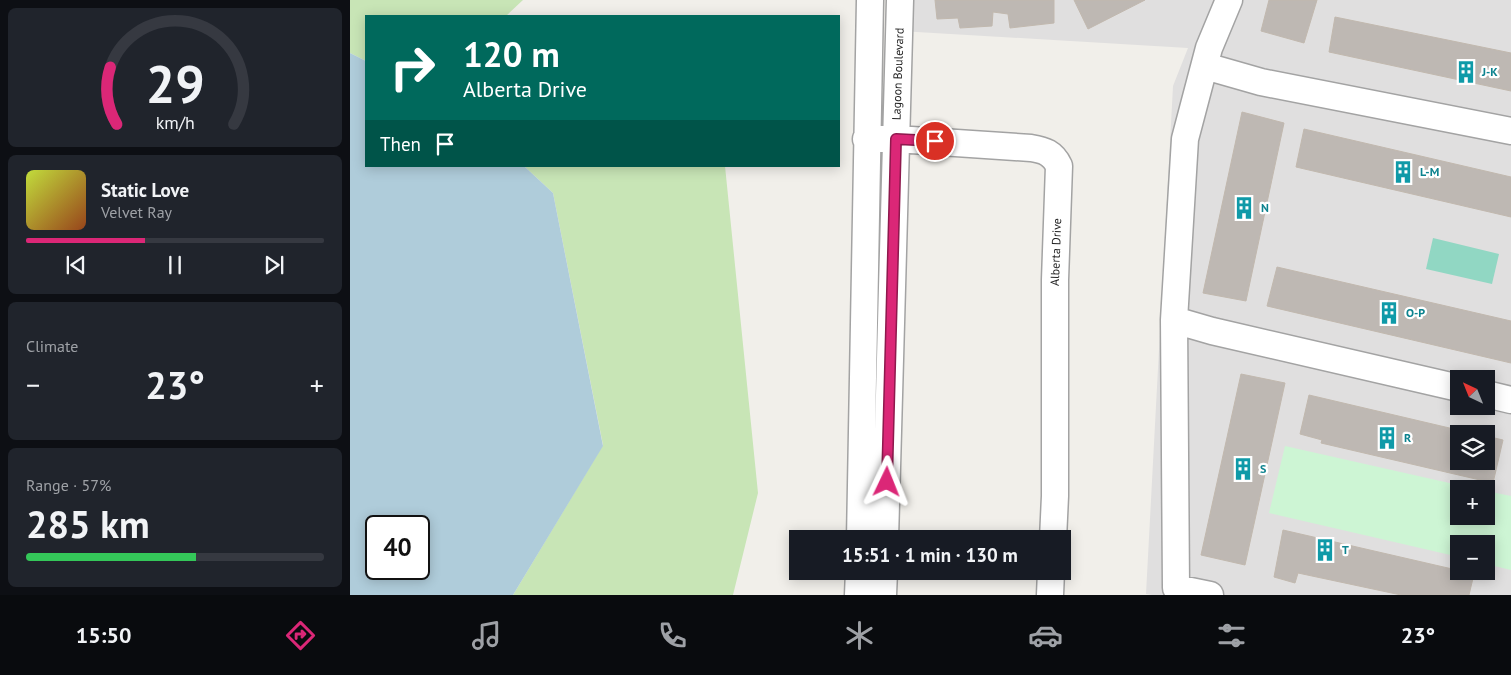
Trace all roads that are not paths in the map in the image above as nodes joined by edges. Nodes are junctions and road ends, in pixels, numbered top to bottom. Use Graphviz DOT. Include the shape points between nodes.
graph roads {
  1 [pos="870,0"];
  2 [pos="900,0"];
  3 [pos="1229,0"];
  4 [pos="1205,66"];
  5 [pos="1511,131"];
  6 [pos="866,139"];
  7 [pos="896,139"];
  8 [pos="1174,320"];
  9 [pos="1450,386"];
  10 [pos="1495,396"];
  11 [pos="1511,400"];
  12 [pos="860,530"];
  13 [pos="885,530"];
  14 [pos="1053,530"];
  15 [pos="859,580"];
  16 [pos="884,580"];
  17 [pos="1051,580"];
  18 [pos="858,595"];
  19 [pos="883,595"];
  20 [pos="1050,595"];
  21 [pos="1210,595"];
  1 -- 6 [label="street"];
  2 -- 7 [label="street, Lagoon Boulevard"];
  3 -- 4 [label="street"];
  4 -- 5 [label="street" via="1261,82"];
  4 -- 8 [label="street" via="1186,139"];
  6 -- 7 [label="street, Alberta Drive"];
  6 -- 12 [label="street"];
  7 -- 13 [label="street, Lagoon Boulevard"];
  7 -- 14 [label="street, Alberta Drive" via="1039,150 1052,155 1059,166"];
  8 -- 9 [label="street"];
  8 -- 21 [label="street" via="1176,588"];
  10 -- 11 [label="street"];
  15 -- 18 [label="street"];
  16 -- 19 [label="street"];
  17 -- 20 [label="street"];
}
